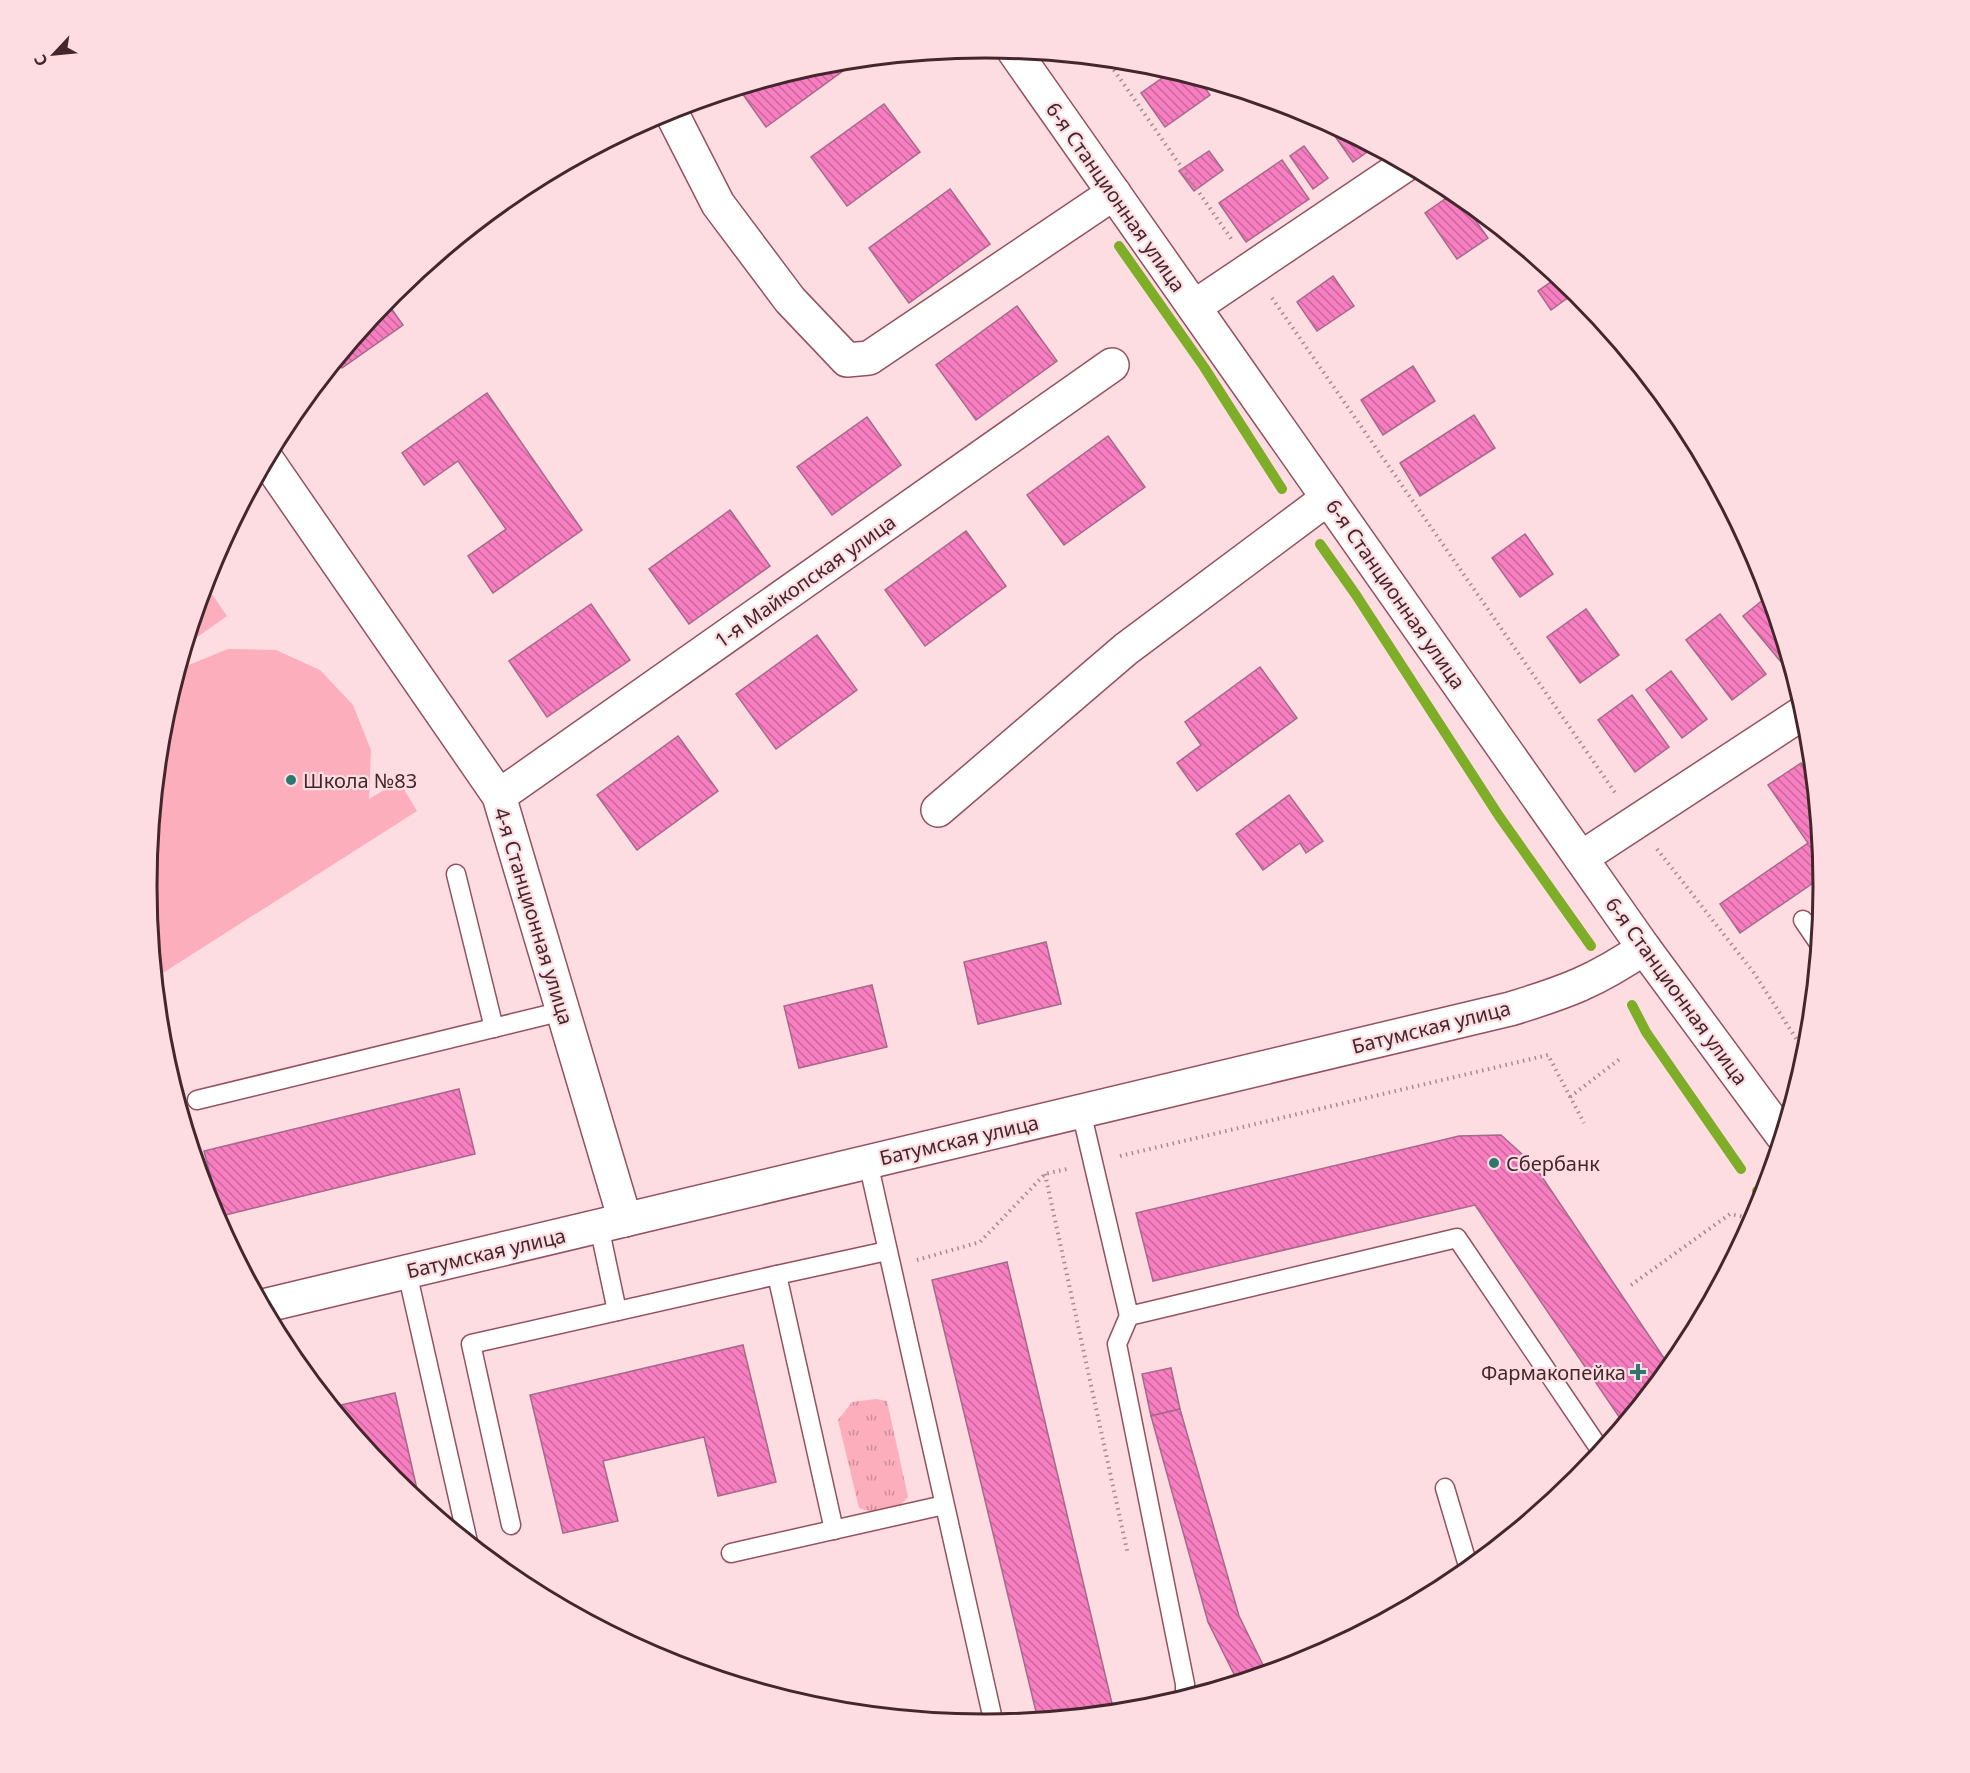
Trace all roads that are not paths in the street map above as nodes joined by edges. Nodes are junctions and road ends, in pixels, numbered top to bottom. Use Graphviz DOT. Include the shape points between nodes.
graph roads {
  1 [pos="1020,59"];
  2 [pos="675,119"];
  3 [pos="1399,169"];
  4 [pos="1114,193"];
  5 [pos="1194,307"];
  6 [pos="1112,365"];
  7 [pos="271,466"];
  8 [pos="1328,498"];
  9 [pos="1795,718"];
  10 [pos="499,796"];
  11 [pos="938,810"];
  12 [pos="1581,858"];
  13 [pos="456,874"];
  14 [pos="1803,920"];
  15 [pos="1811,932"];
  16 [pos="1644,948"];
  17 [pos="563,1011"];
  18 [pos="494,1028"];
  19 [pos="197,1100"];
  20 [pos="1081,1111"];
  21 [pos="1777,1128"];
  22 [pos="868,1162"];
  23 [pos="612,1223"];
  24 [pos="889,1259"];
  25 [pos="407,1272"];
  26 [pos="777,1275"];
  27 [pos="271,1304"];
  28 [pos="617,1311"];
  29 [pos="1129,1316"];
  30 [pos="1596,1444"];
  31 [pos="1445,1488"];
  32 [pos="944,1505"];
  33 [pos="511,1525"];
  34 [pos="465,1530"];
  35 [pos="834,1530"];
  36 [pos="731,1553"];
  37 [pos="1466,1560"];
  38 [pos="1185,1690"];
  39 [pos="992,1714"];
  1 -- 4 [label="street, 6-я Станционная улица"];
  2 -- 4 [label="street" via="718,204 790,300 847,360 869,358"];
  3 -- 5 [label="street"];
  4 -- 5 [label="street, 6-я Станционная улица"];
  5 -- 8 [label="street, 6-я Станционная улица"];
  6 -- 10 [label="street, 1-я Майкопская улица"];
  7 -- 10 [label="street, 4-я Станционная улица"];
  8 -- 11 [label="street" via="1126,649"];
  8 -- 12 [label="street, 6-я Станционная улица"];
  9 -- 12 [label="street"];
  10 -- 17 [label="street, 4-я Станционная улица"];
  12 -- 16 [label="street, 6-я Станционная улица"];
  13 -- 18 [label="lane"];
  14 -- 15 [label="lane"];
  16 -- 20 [label="street, Батумская улица" via="1607,974 1572,990 1510,1009"];
  16 -- 21 [label="street, 6-я Станционная улица"];
  17 -- 18 [label="lane"];
  17 -- 23 [label="street, 4-я Станционная улица"];
  18 -- 19 [label="lane"];
  20 -- 22 [label="street, Батумская улица"];
  20 -- 29 [label="lane"];
  22 -- 23 [label="street, Батумская улица"];
  22 -- 24 [label="lane"];
  23 -- 25 [label="street, Батумская улица"];
  23 -- 28 [label="lane"];
  24 -- 26 [label="lane"];
  24 -- 32 [label="lane"];
  25 -- 27 [label="street, Батумская улица"];
  25 -- 34 [label="lane"];
  26 -- 28 [label="lane"];
  26 -- 35 [label="lane"];
  28 -- 33 [label="lane" via="471,1344"];
  29 -- 30 [label="lane" via="1457,1238"];
  29 -- 38 [label="lane" via="1117,1344"];
  31 -- 37 [label="lane"];
  32 -- 35 [label="lane"];
  32 -- 39 [label="lane"];
  35 -- 36 [label="lane"];
}
